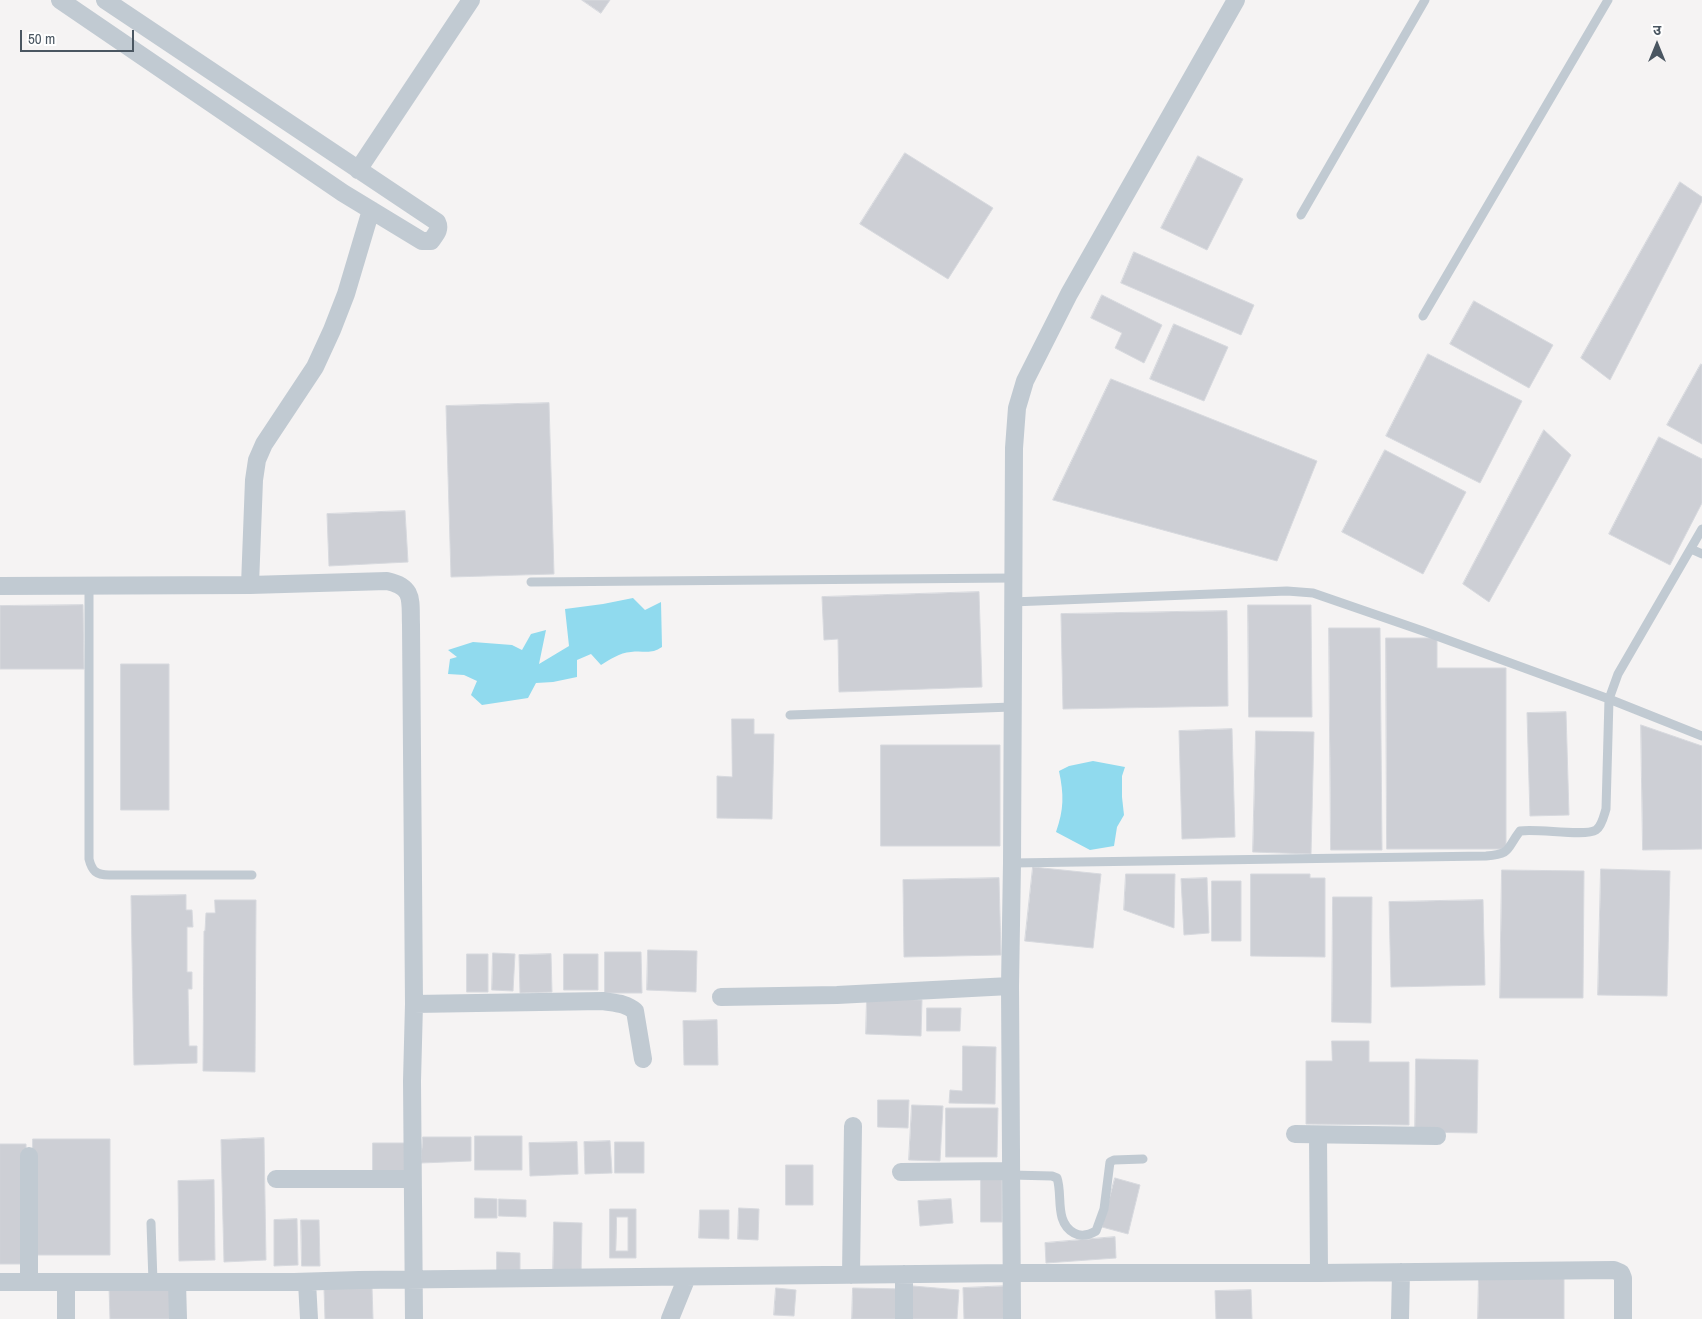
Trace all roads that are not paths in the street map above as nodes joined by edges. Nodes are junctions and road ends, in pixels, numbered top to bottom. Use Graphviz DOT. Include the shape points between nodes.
graph roads {
  1 [pos="60,0"];
  2 [pos="105,0"];
  3 [pos="471,0"];
  4 [pos="1236,0"];
  5 [pos="1426,0"];
  6 [pos="1608,0"];
  7 [pos="358,170"];
  8 [pos="371,210"];
  9 [pos="1302,215"];
  10 [pos="1423,316"];
  11 [pos="1702,529"];
  12 [pos="1691,549"];
  13 [pos="1702,554"];
  14 [pos="1013,578"];
  15 [pos="532,582"];
  16 [pos="89,585"];
  17 [pos="250,585"];
  18 [pos="0,586"];
  19 [pos="1012,602"];
  20 [pos="1609,699"];
  21 [pos="1012,707"];
  22 [pos="790,716"];
  23 [pos="1702,736"];
  24 [pos="1012,863"];
  25 [pos="252,876"];
  26 [pos="1010,986"];
  27 [pos="721,997"];
  28 [pos="414,1004"];
  29 [pos="642,1059"];
  30 [pos="853,1126"];
  31 [pos="1295,1134"];
  32 [pos="1318,1135"];
  33 [pos="1437,1136"];
  34 [pos="29,1156"];
  35 [pos="1143,1159"];
  36 [pos="901,1172"];
  37 [pos="1010,1173"];
  38 [pos="276,1179"];
  39 [pos="412,1180"];
  40 [pos="151,1223"];
  41 [pos="1401,1272"];
  42 [pos="1010,1273"];
  43 [pos="1319,1273"];
  44 [pos="904,1274"];
  45 [pos="851,1275"];
  46 [pos="687,1277"];
  47 [pos="412,1280"];
  48 [pos="0,1282"];
  49 [pos="29,1282"];
  50 [pos="66,1282"];
  51 [pos="153,1282"];
  52 [pos="177,1282"];
  53 [pos="307,1282"];
  54 [pos="66,1319"];
  55 [pos="178,1319"];
  56 [pos="309,1319"];
  57 [pos="414,1319"];
  58 [pos="670,1319"];
  59 [pos="904,1319"];
  60 [pos="1012,1319"];
  61 [pos="1400,1319"];
  62 [pos="1623,1319"];
  1 -- 8 [label="street"];
  2 -- 7 [label="street"];
  3 -- 7 [label="street"];
  4 -- 14 [label="street" via="1069,294 1025,381 1017,408 1014,448"];
  5 -- 9 [label="lane"];
  6 -- 10 [label="lane"];
  7 -- 8 [label="street" via="437,222 438,230 431,241 422,241"];
  8 -- 17 [label="street" via="332,330 315,366 257,460"];
  11 -- 12 [label="lane"];
  12 -- 13 [label="lane"];
  12 -- 20 [label="lane" via="1618,674"];
  14 -- 15 [label="lane"];
  14 -- 19 [label="street"];
  16 -- 17 [label="street"];
  16 -- 18 [label="street"];
  16 -- 25 [label="lane" via="89,859 93,870 109,876"];
  17 -- 28 [label="street" via="387,581 406,589 410,599"];
  19 -- 20 [label="lane" via="1287,591 1312,593"];
  19 -- 21 [label="street"];
  20 -- 23 [label="lane"];
  20 -- 24 [label="lane" via="1606,809 1597,830 1587,833 1520,831 1507,852 1486,856"];
  21 -- 22 [label="lane"];
  21 -- 24 [label="street"];
  24 -- 26 [label="street"];
  26 -- 27 [label="street"];
  26 -- 37 [label="street"];
  28 -- 29 [label="street" via="603,1001 623,1004 635,1011"];
  28 -- 39 [label="street"];
  30 -- 45 [label="street"];
  31 -- 32 [label="street"];
  32 -- 33 [label="street"];
  32 -- 43 [label="street"];
  34 -- 49 [label="street"];
  35 -- 37 [label="lane" via="1110,1162 1104,1209 1096,1231 1087,1235 1076,1234 1063,1221 1057,1178"];
  36 -- 37 [label="street"];
  37 -- 42 [label="street"];
  38 -- 39 [label="street"];
  39 -- 47 [label="street"];
  40 -- 51 [label="lane"];
  41 -- 43 [label="street"];
  41 -- 61 [label="street"];
  41 -- 62 [label="street" via="1614,1270 1623,1278"];
  42 -- 43 [label="street"];
  42 -- 44 [label="street"];
  42 -- 60 [label="street"];
  44 -- 45 [label="street"];
  44 -- 59 [label="street"];
  45 -- 46 [label="street"];
  46 -- 47 [label="street"];
  46 -- 58 [label="street"];
  47 -- 53 [label="street"];
  47 -- 57 [label="street"];
  48 -- 49 [label="street"];
  49 -- 50 [label="street"];
  50 -- 51 [label="street"];
  50 -- 54 [label="street"];
  51 -- 52 [label="street"];
  52 -- 53 [label="street"];
  52 -- 55 [label="street"];
  53 -- 56 [label="street"];
}
